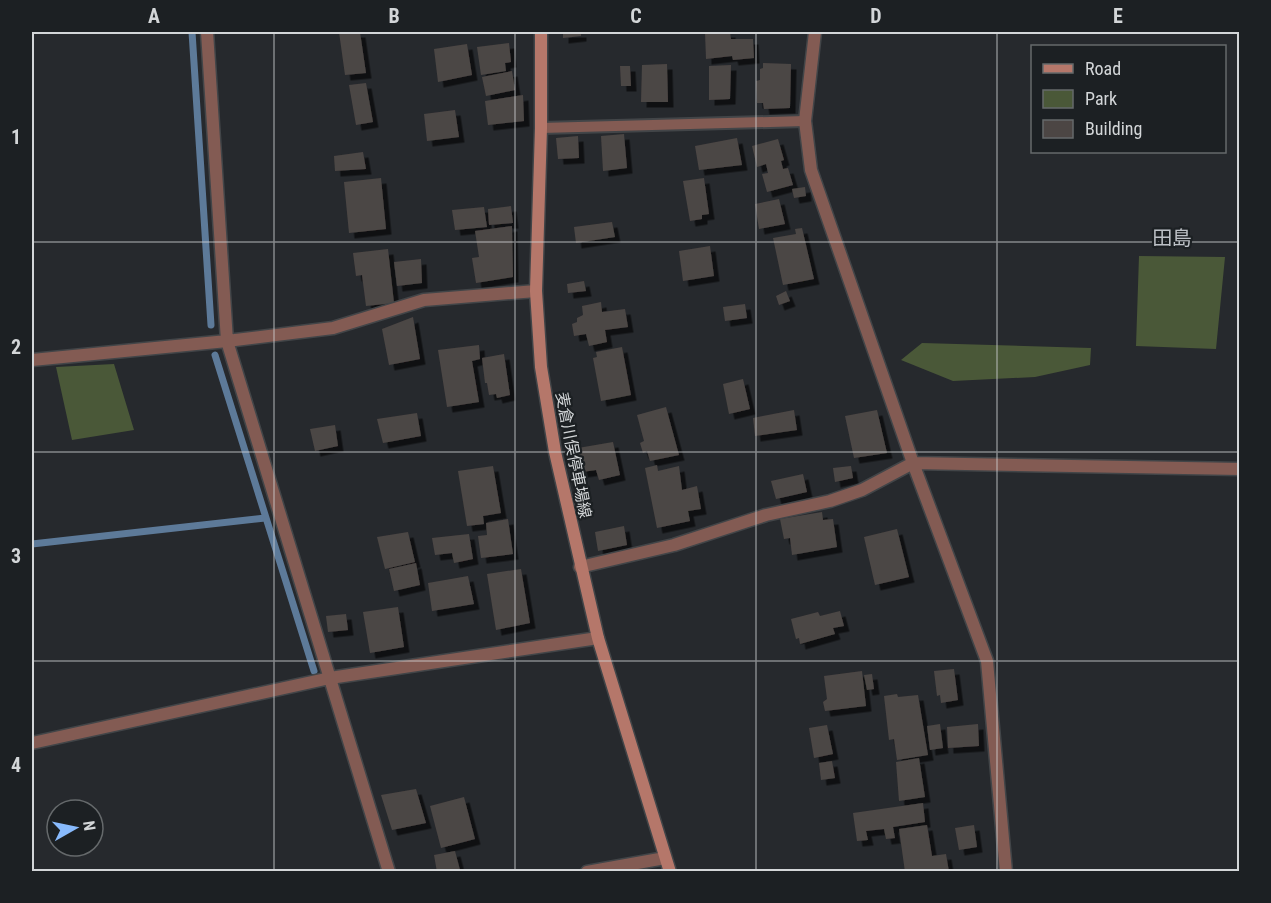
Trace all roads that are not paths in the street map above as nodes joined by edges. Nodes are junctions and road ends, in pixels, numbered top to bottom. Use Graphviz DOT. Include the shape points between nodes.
graph roads {
  1 [pos="207,32"];
  2 [pos="541,32"];
  3 [pos="815,32"];
  4 [pos="805,121"];
  5 [pos="541,128"];
  6 [pos="536,291"];
  7 [pos="227,341"];
  8 [pos="32,360"];
  9 [pos="914,463"];
  10 [pos="1239,469"];
  11 [pos="580,567"];
  12 [pos="598,638"];
  13 [pos="330,678"];
  14 [pos="32,743"];
  15 [pos="666,858"];
  16 [pos="389,872"];
  17 [pos="587,872"];
  18 [pos="670,872"];
  19 [pos="1006,872"];
  1 -- 7 [label="street"];
  2 -- 5 [label="main road, 麦倉川俣停車場線"];
  3 -- 4 [label="street"];
  4 -- 5 [label="lane"];
  4 -- 9 [label="street" via="811,170"];
  5 -- 6 [label="main road, 麦倉川俣停車場線"];
  6 -- 7 [label="street" via="424,300 333,328"];
  6 -- 11 [label="main road, 麦倉川俣停車場線" via="541,367"];
  7 -- 8 [label="street"];
  7 -- 13 [label="street"];
  9 -- 10 [label="street"];
  9 -- 11 [label="street" via="862,490 830,501"];
  9 -- 19 [label="street" via="987,661"];
  11 -- 12 [label="main road, 麦倉川俣停車場線"];
  12 -- 13 [label="street"];
  12 -- 15 [label="main road, 麦倉川俣停車場線"];
  13 -- 14 [label="street"];
  13 -- 16 [label="street"];
  15 -- 17 [label="street"];
  15 -- 18 [label="main road, 麦倉川俣停車場線"];
}
